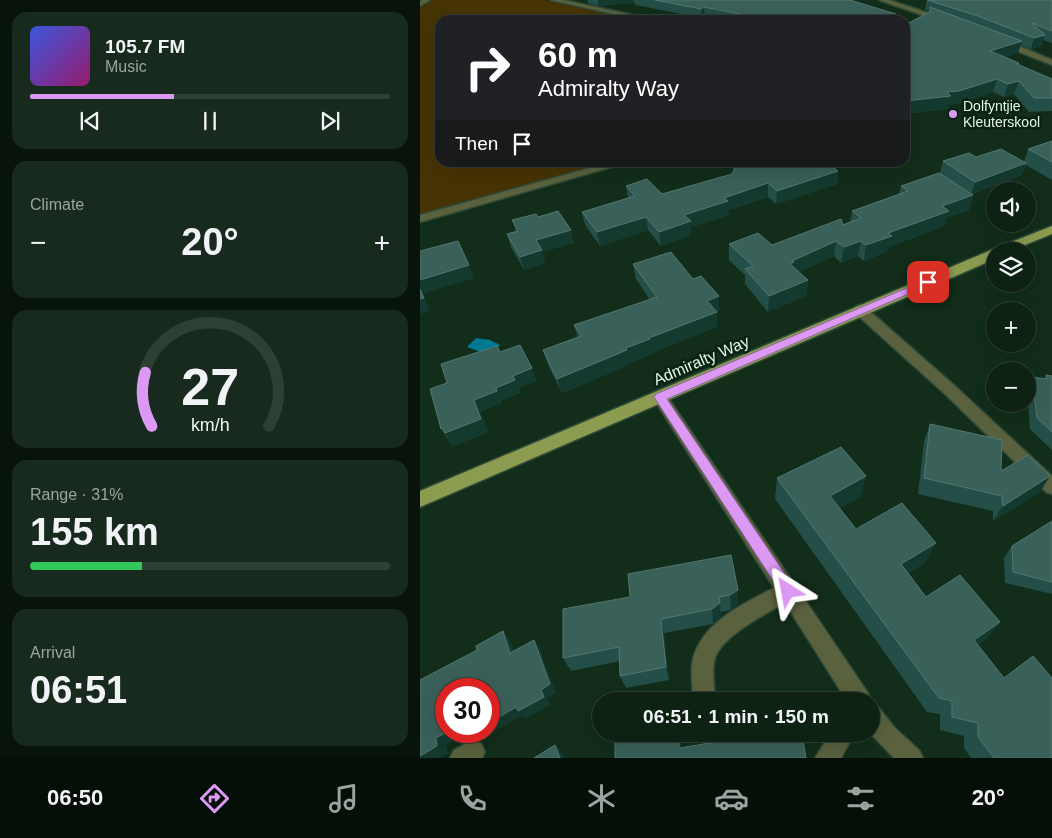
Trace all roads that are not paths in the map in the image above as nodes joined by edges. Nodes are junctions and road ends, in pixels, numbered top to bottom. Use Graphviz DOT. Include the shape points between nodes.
graph roads {
  1 [pos="428,0"];
  2 [pos="553,0"];
  3 [pos="882,0"];
  4 [pos="907,0"];
  5 [pos="420,4"];
  6 [pos="896,4"];
  7 [pos="627,15"];
  8 [pos="953,23"];
  9 [pos="998,40"];
  10 [pos="1052,63"];
  11 [pos="606,167"];
  12 [pos="420,219"];
  13 [pos="1052,230"];
  14 [pos="1022,242"];
  15 [pos="986,258"];
  16 [pos="860,310"];
  17 [pos="660,397"];
  18 [pos="1052,487"];
  19 [pos="420,499"];
  20 [pos="788,591"];
  21 [pos="704,692"];
  22 [pos="854,692"];
  23 [pos="880,727"];
  24 [pos="838,742"];
  25 [pos="827,758"];
  26 [pos="911,758"];
  1 -- 5 [label="street"];
  2 -- 7 [label="street"];
  3 -- 6 [label="street"];
  4 -- 6 [label="street"];
  6 -- 8 [label="street"];
  9 -- 10 [label="street"];
  11 -- 12 [label="street"];
  13 -- 14 [label="main road"];
  15 -- 16 [label="main road, Admiralty Way"];
  16 -- 17 [label="main road, Admiralty Way"];
  16 -- 18 [label="street"];
  17 -- 19 [label="main road, Admiralty Way"];
  17 -- 20 [label="street"];
  20 -- 21 [label="street" via="752,611 713,643 704,660"];
  20 -- 22 [label="street"];
  23 -- 26 [label="street"];
  24 -- 25 [label="street"];
}
